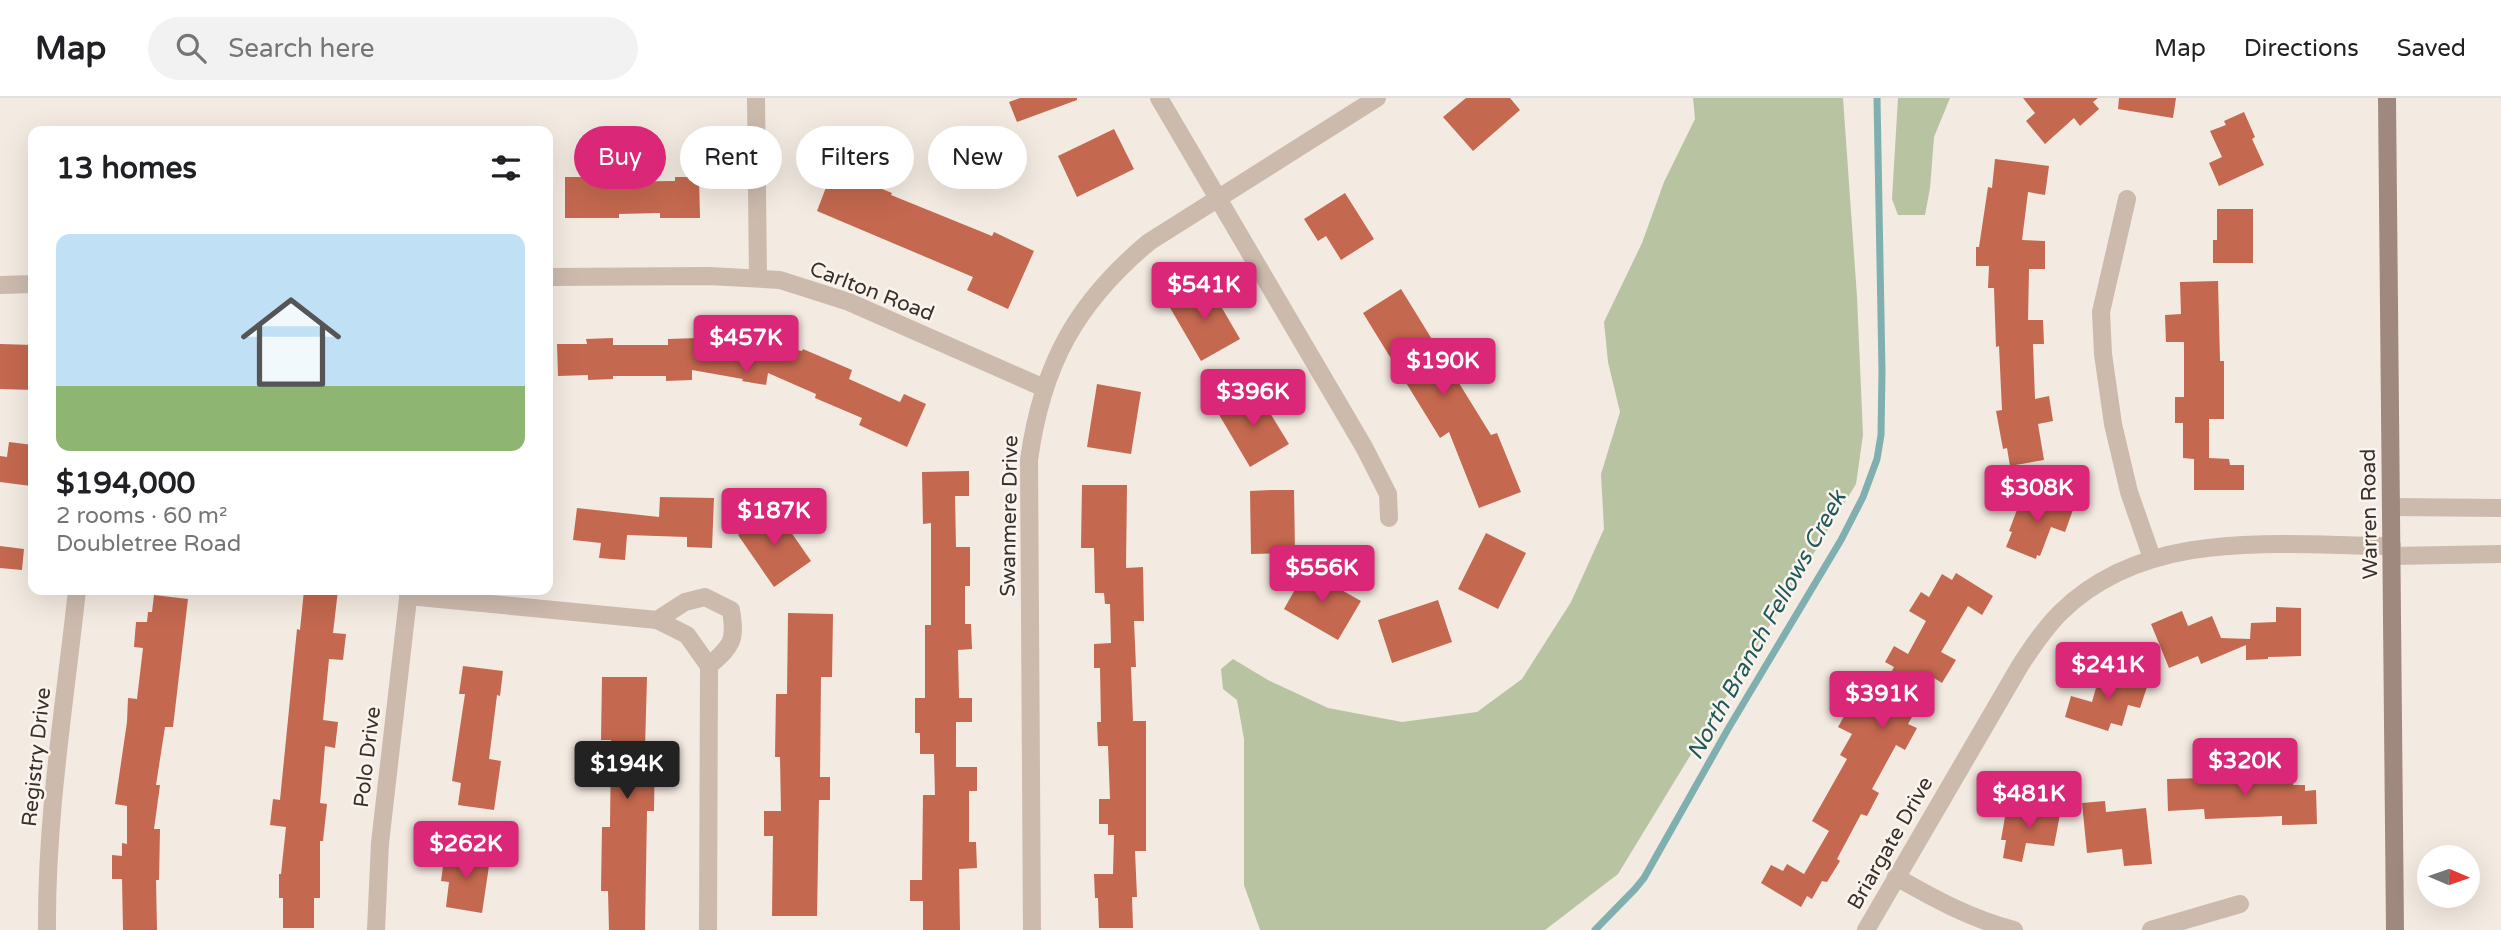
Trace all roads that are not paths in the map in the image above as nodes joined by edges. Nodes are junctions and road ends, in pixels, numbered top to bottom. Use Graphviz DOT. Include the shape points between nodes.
graph roads {
  1 [pos="757,98"];
  2 [pos="1159,98"];
  3 [pos="1377,98"];
  4 [pos="2387,98"];
  5 [pos="1219,197"];
  6 [pos="2127,199"];
  7 [pos="553,277"];
  8 [pos="758,278"];
  9 [pos="28,284"];
  10 [pos="0,285"];
  11 [pos="1044,388"];
  12 [pos="2392,507"];
  13 [pos="2501,508"];
  14 [pos="1389,518"];
  15 [pos="2392,551"];
  16 [pos="2501,554"];
  17 [pos="2152,558"];
  18 [pos="76,595"];
  19 [pos="409,595"];
  20 [pos="427,595"];
  21 [pos="656,620"];
  22 [pos="709,666"];
  23 [pos="1896,877"];
  24 [pos="2240,904"];
  25 [pos="47,930"];
  26 [pos="376,930"];
  27 [pos="708,930"];
  28 [pos="1032,930"];
  29 [pos="1866,930"];
  30 [pos="2014,930"];
  31 [pos="2151,930"];
  32 [pos="2395,930"];
  1 -- 8 [label="street"];
  2 -- 5 [label="street"];
  3 -- 5 [label="street, Swanmere Drive"];
  4 -- 12 [label="main road, Warren Road"];
  5 -- 11 [label="street, Swanmere Drive" via="1149,242 1106,281 1071,327"];
  5 -- 14 [label="street" via="1364,447 1388,494"];
  6 -- 17 [label="street" via="2101,312 2103,354 2126,481"];
  7 -- 8 [label="street, Carlton Road"];
  8 -- 11 [label="street, Carlton Road" via="780,280 849,302"];
  9 -- 10 [label="street"];
  11 -- 28 [label="street, Swanmere Drive" via="1029,460"];
  12 -- 13 [label="street"];
  12 -- 15 [label="main road, Warren Road"];
  15 -- 16 [label="street, Briargate Drive"];
  15 -- 17 [label="street, Briargate Drive" via="2235,544"];
  15 -- 32 [label="main road, Warren Road"];
  17 -- 23 [label="street, Briargate Drive" via="2093,586 2039,635"];
  18 -- 25 [label="street, Registry Drive" via="52,820"];
  19 -- 26 [label="street, Polo Drive" via="380,843"];
  20 -- 21 [label="street"];
  21 -- 22 [label="street" via="687,635"];
  21 -- 22 [label="street" via="685,602 705,597 731,610 735,633 727,650"];
  22 -- 27 [label="street"];
  23 -- 29 [label="street, Briargate Drive"];
  23 -- 30 [label="street" via="1959,912"];
  24 -- 31 [label="street"];
}
